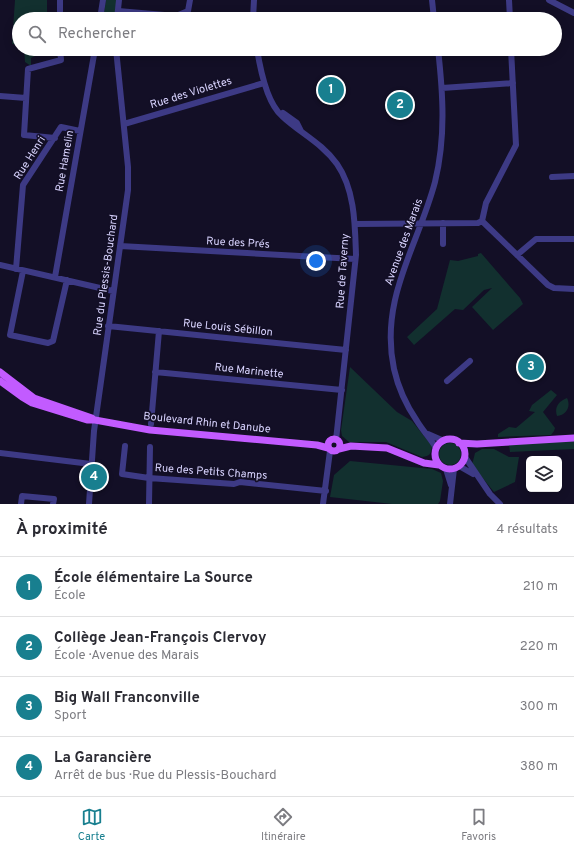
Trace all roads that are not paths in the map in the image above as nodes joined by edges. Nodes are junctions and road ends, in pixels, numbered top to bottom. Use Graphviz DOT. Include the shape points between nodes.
graph roads {
  1 [pos="60,0"];
  2 [pos="103,0"];
  3 [pos="119,0"];
  4 [pos="190,0"];
  5 [pos="254,0"];
  6 [pos="432,0"];
  7 [pos="509,0"];
  8 [pos="549,0"];
  9 [pos="60,12"];
  10 [pos="101,12"];
  11 [pos="118,12"];
  12 [pos="186,12"];
  13 [pos="253,12"];
  14 [pos="433,12"];
  15 [pos="510,12"];
  16 [pos="574,13"];
  17 [pos="60,56"];
  18 [pos="94,56"];
  19 [pos="117,56"];
  20 [pos="258,56"];
  21 [pos="439,56"];
  22 [pos="511,56"];
  23 [pos="264,83"];
  24 [pos="513,83"];
  25 [pos="442,88"];
  26 [pos="0,96"];
  27 [pos="26,98"];
  28 [pos="124,124"];
  29 [pos="80,131"];
  30 [pos="54,138"];
  31 [pos="574,176"];
  32 [pos="552,177"];
  33 [pos="482,221"];
  34 [pos="422,223"];
  35 [pos="356,224"];
  36 [pos="442,224"];
  37 [pos="574,239"];
  38 [pos="443,244"];
  39 [pos="120,246"];
  40 [pos="517,255"];
  41 [pos="355,259"];
  42 [pos="0,265"];
  43 [pos="16,269"];
  44 [pos="23,271"];
  45 [pos="55,277"];
  46 [pos="67,280"];
  47 [pos="574,289"];
  48 [pos="113,291"];
  49 [pos="108,326"];
  50 [pos="159,331"];
  51 [pos="346,350"];
  52 [pos="470,361"];
  53 [pos="0,372"];
  54 [pos="155,372"];
  55 [pos="0,381"];
  56 [pos="447,381"];
  57 [pos="342,390"];
  58 [pos="96,420"];
  59 [pos="151,424"];
  60 [pos="427,434"];
  61 [pos="574,438"];
  62 [pos="444,441"];
  63 [pos="459,443"];
  64 [pos="334,444"];
  65 [pos="477,444"];
  66 [pos="125,446"];
  67 [pos="150,448"];
  68 [pos="436,451"];
  69 [pos="0,453"];
  70 [pos="465,455"];
  71 [pos="422,461"];
  72 [pos="91,464"];
  73 [pos="450,467"];
  74 [pos="149,478"];
  75 [pos="479,479"];
  76 [pos="326,491"];
  77 [pos="21,504"];
  78 [pos="53,504"];
  79 [pos="89,504"];
  80 [pos="148,504"];
  81 [pos="323,504"];
  82 [pos="450,504"];
  83 [pos="500,504"];
  1 -- 9 [label="street"];
  2 -- 10 [label="street"];
  3 -- 11 [label="street"];
  4 -- 12 [label="street"];
  5 -- 13 [label="street"];
  6 -- 14 [label="street"];
  7 -- 15 [label="street"];
  8 -- 16 [label="street"];
  17 -- 27 [label="street" via="60,60 28,69"];
  18 -- 29 [label="street, Rue Hamelin"];
  19 -- 28 [label="street, Rue du Plessis-Bouchard"];
  20 -- 23 [label="street, Rue de Taverny"];
  21 -- 25 [label="street, Avenue des Marais"];
  22 -- 24 [label="street"];
  23 -- 28 [label="street, Rue des Violettes"];
  23 -- 35 [label="street, Rue de Taverny" via="276,108 321,146 338,165 347,185"];
  24 -- 25 [label="street"];
  24 -- 33 [label="street" via="516,145 486,204"];
  25 -- 34 [label="street, Avenue des Marais" via="444,113 439,161"];
  26 -- 27 [label="street"];
  27 -- 30 [label="street" via="24,135"];
  28 -- 39 [label="street, Rue du Plessis-Bouchard" via="128,190"];
  29 -- 30 [label="street, Rue Henri" via="61,127"];
  29 -- 45 [label="street, Rue Hamelin"];
  30 -- 43 [label="street, Rue Henri" via="23,186"];
  31 -- 32 [label="street"];
  33 -- 36 [label="street"];
  33 -- 40 [label="street"];
  34 -- 35 [label="street"];
  34 -- 36 [label="street"];
  34 -- 60 [label="street, Avenue des Marais" via="394,300 390,337 400,387 411,412"];
  35 -- 41 [label="street, Rue de Taverny"];
  36 -- 38 [label="street"];
  37 -- 40 [label="street" via="536,239"];
  39 -- 41 [label="street, Rue des Prés"];
  39 -- 48 [label="street, Rue du Plessis-Bouchard"];
  40 -- 47 [label="street" via="551,287"];
  41 -- 51 [label="street, Rue de Taverny"];
  42 -- 43 [label="street"];
  43 -- 44 [label="street"];
  44 -- 45 [label="street"];
  44 -- 46 [label="street" via="10,335 48,343 53,341"];
  45 -- 46 [label="street"];
  46 -- 48 [label="street"];
  48 -- 49 [label="street, Rue du Plessis-Bouchard"];
  49 -- 50 [label="street, Rue Louis Sébillon"];
  49 -- 58 [label="street, Rue du Plessis-Bouchard"];
  50 -- 51 [label="street, Rue Louis Sébillon"];
  50 -- 54 [label="street"];
  51 -- 57 [label="street, Rue de Taverny"];
  52 -- 56 [label="street"];
  53 -- 58 [label="main road, Boulevard Rhin et Danube" via="34,398"];
  54 -- 57 [label="street, Rue Marinette"];
  54 -- 59 [label="street"];
  55 -- 58 [label="main road, Boulevard Rhin et Danube" via="32,403 87,420"];
  57 -- 64 [label="street, Rue de Taverny"];
  58 -- 64 [label="main road, Boulevard Rhin et Danube" via="150,430 317,445"];
  58 -- 72 [label="street, Rue du Plessis-Bouchard"];
  60 -- 62 [label="street"];
  60 -- 68 [label="street, Avenue des Marais"];
  61 -- 65 [label="main road"];
  62 -- 63 [label="main road" via="452,440"];
  62 -- 68 [label="main road"];
  63 -- 65 [label="main road"];
  63 -- 70 [label="main road"];
  64 -- 71 [label="main road, Boulevard Rhin et Danube" via="387,448"];
  64 -- 76 [label="street, Rue de Taverny"];
  65 -- 70 [label="main road"];
  66 -- 74 [label="street, Rue des Petits Champs" via="122,474"];
  67 -- 74 [label="street"];
  68 -- 71 [label="main road"];
  68 -- 73 [label="main road"];
  69 -- 72 [label="street"];
  70 -- 73 [label="main road"];
  70 -- 75 [label="street" via="466,462"];
  71 -- 73 [label="main road, Boulevard Rhin et Danube"];
  72 -- 79 [label="street, Rue du Plessis-Bouchard"];
  73 -- 75 [label="street"];
  73 -- 82 [label="street"];
  74 -- 76 [label="street, Rue des Petits Champs" via="234,484 240,482"];
  74 -- 80 [label="street"];
  75 -- 83 [label="street"];
  76 -- 81 [label="street, Rue de Taverny"];
  77 -- 78 [label="street" via="22,496 54,499"];
}
